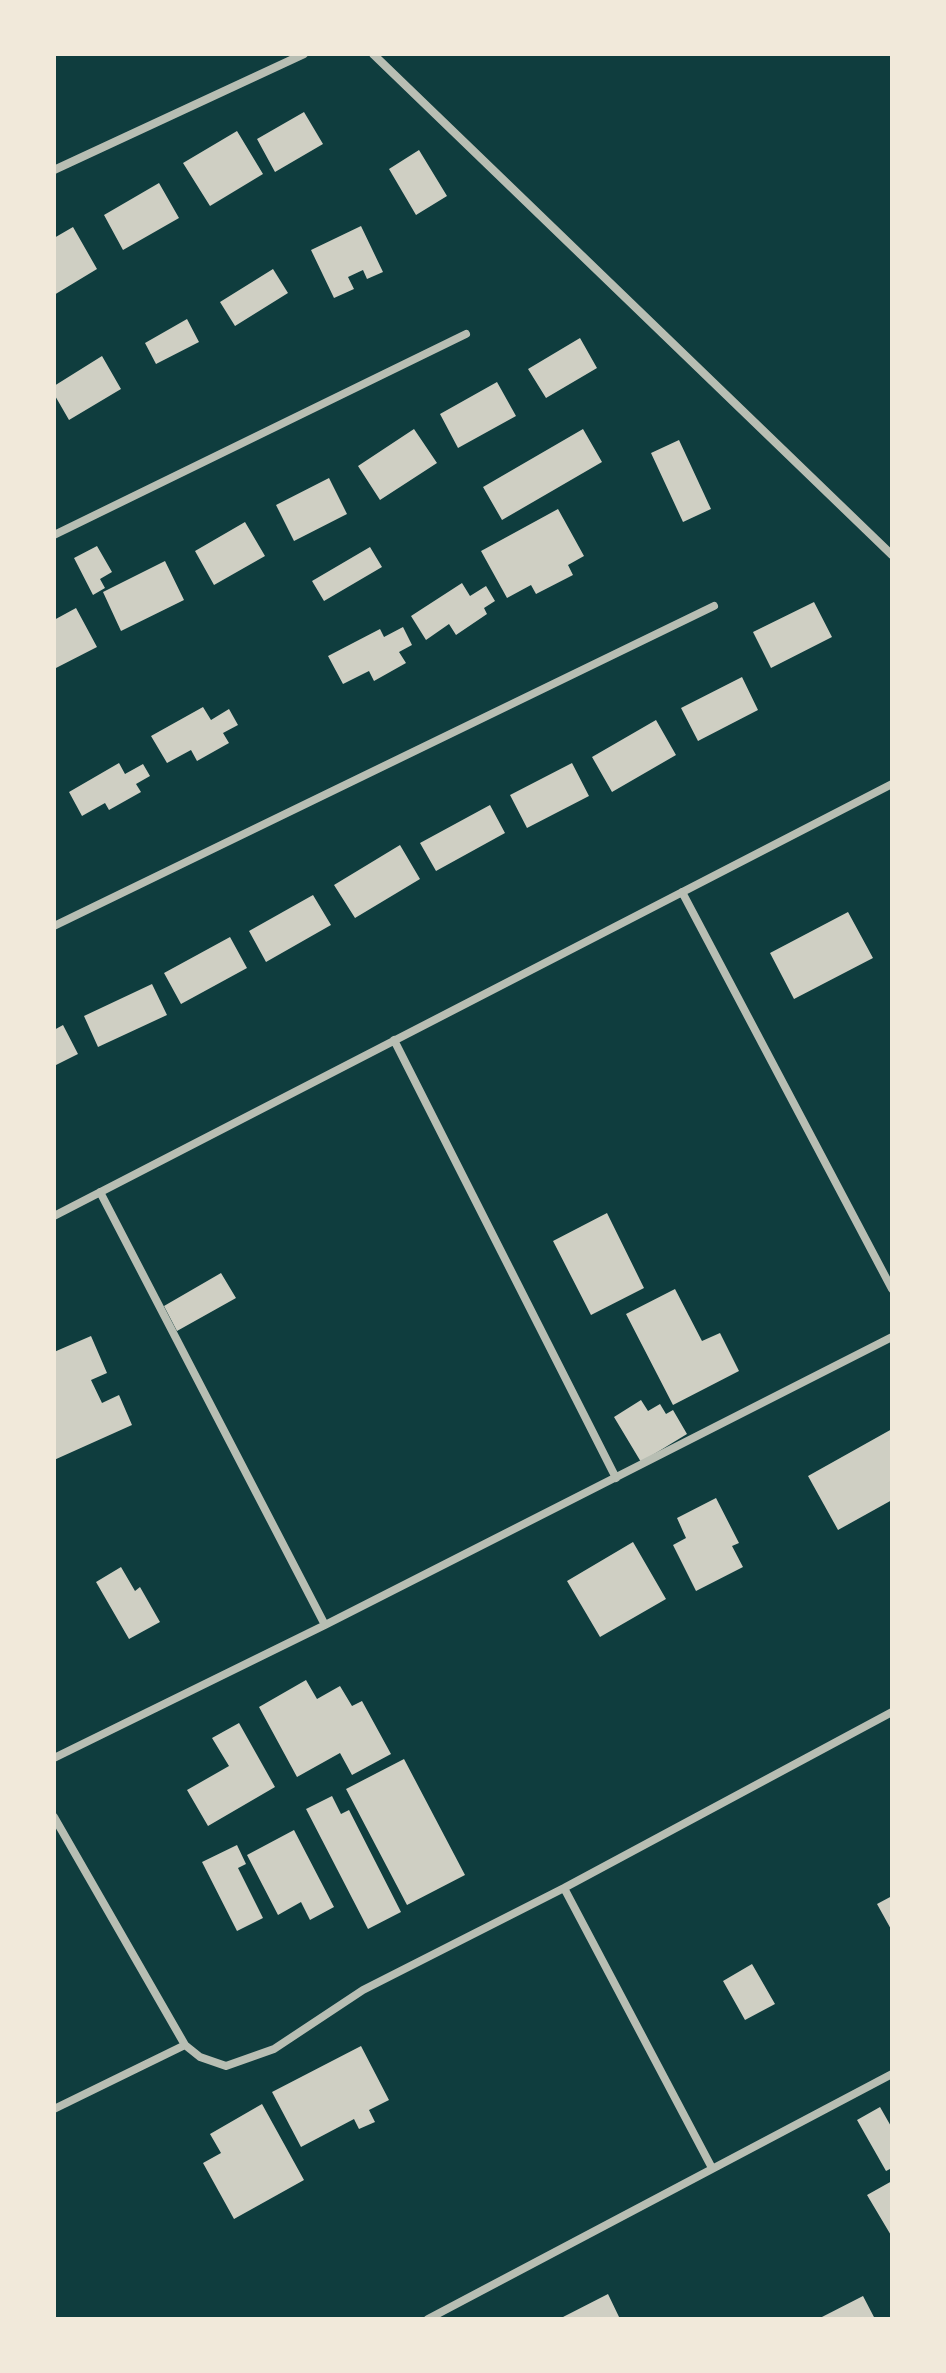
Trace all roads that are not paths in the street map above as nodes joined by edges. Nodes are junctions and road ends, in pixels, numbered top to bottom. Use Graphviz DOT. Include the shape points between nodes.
graph roads {
  1 [pos="304,54"];
  2 [pos="373,54"];
  3 [pos="54,170"];
  4 [pos="466,334"];
  5 [pos="54,535"];
  6 [pos="892,555"];
  7 [pos="714,606"];
  8 [pos="892,784"];
  9 [pos="682,892"];
  10 [pos="54,926"];
  11 [pos="394,1040"];
  12 [pos="100,1192"];
  13 [pos="54,1216"];
  14 [pos="892,1289"];
  15 [pos="892,1337"];
  16 [pos="616,1478"];
  17 [pos="325,1625"];
  18 [pos="892,1712"];
  19 [pos="54,1758"];
  20 [pos="54,1817"];
  21 [pos="564,1888"];
  22 [pos="185,2045"];
  23 [pos="892,2074"];
  24 [pos="54,2109"];
  25 [pos="712,2168"];
  26 [pos="428,2319"];
  1 -- 3 [label="street"];
  2 -- 6 [label="street"];
  4 -- 5 [label="street"];
  7 -- 10 [label="street"];
  8 -- 9 [label="street"];
  9 -- 11 [label="street"];
  9 -- 14 [label="street"];
  11 -- 12 [label="street"];
  11 -- 16 [label="street"];
  12 -- 13 [label="street"];
  12 -- 17 [label="street"];
  15 -- 16 [label="street"];
  16 -- 17 [label="street"];
  17 -- 19 [label="street"];
  18 -- 21 [label="street"];
  20 -- 22 [label="street"];
  21 -- 22 [label="street" via="363,1990 274,2049 226,2066"];
  21 -- 25 [label="street"];
  22 -- 24 [label="street"];
  23 -- 25 [label="street"];
  25 -- 26 [label="street"];
}
